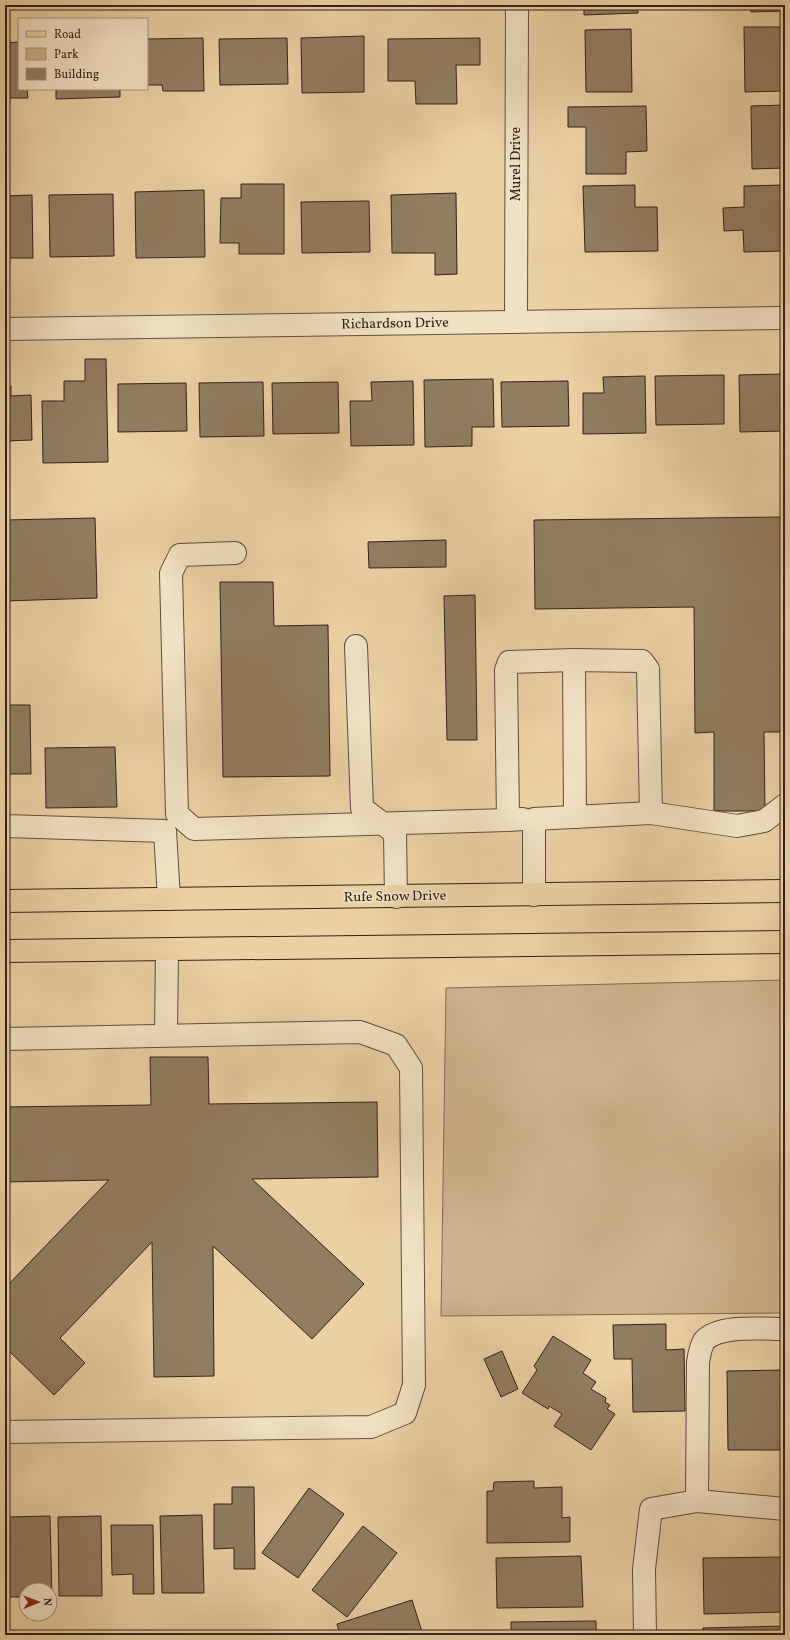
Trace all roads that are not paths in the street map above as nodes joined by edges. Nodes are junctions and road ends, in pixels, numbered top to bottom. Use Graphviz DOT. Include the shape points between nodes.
graph roads {
  1 [pos="517,5"];
  2 [pos="785,318"];
  3 [pos="516,322"];
  4 [pos="5,329"];
  5 [pos="235,553"];
  6 [pos="356,646"];
  7 [pos="574,660"];
  8 [pos="785,805"];
  9 [pos="651,813"];
  10 [pos="575,817"];
  11 [pos="534,819"];
  12 [pos="508,820"];
  13 [pos="383,823"];
  14 [pos="5,826"];
  15 [pos="785,891"];
  16 [pos="534,895"];
  17 [pos="396,897"];
  18 [pos="169,899"];
  19 [pos="5,901"];
  20 [pos="785,942"];
  21 [pos="167,950"];
  22 [pos="5,951"];
  23 [pos="166,1035"];
  24 [pos="5,1039"];
  25 [pos="785,1329"];
  26 [pos="5,1432"];
  27 [pos="697,1501"];
  28 [pos="785,1509"];
  29 [pos="645,1635"];
  1 -- 3 [label="street, Murel Drive"];
  2 -- 3 [label="street, Richardson Drive"];
  3 -- 4 [label="street, Richardson Drive"];
  5 -- 13 [label="street" via="180,555 171,573 176,814 194,830"];
  6 -- 13 [label="street" via="362,808"];
  7 -- 9 [label="street" via="642,661 648,669"];
  7 -- 10 [label="street"];
  7 -- 12 [label="street" via="509,662 506,670"];
  8 -- 9 [label="street" via="764,821 737,826"];
  9 -- 10 [label="street"];
  10 -- 11 [label="street"];
  11 -- 12 [label="street"];
  11 -- 16 [label="street"];
  12 -- 13 [label="street"];
  13 -- 17 [label="street" via="395,833"];
  14 -- 18 [label="street" via="165,831"];
  15 -- 16 [label="main road, Rufe Snow Drive"];
  16 -- 17 [label="main road, Rufe Snow Drive"];
  17 -- 18 [label="main road, Rufe Snow Drive"];
  18 -- 19 [label="main road, Rufe Snow Drive"];
  20 -- 21 [label="main road"];
  21 -- 22 [label="main road"];
  21 -- 23 [label="street"];
  23 -- 24 [label="street"];
  23 -- 26 [label="street" via="360,1032 396,1044 411,1068 414,1385 405,1413 371,1427"];
  25 -- 27 [label="street" via="735,1329 716,1332 704,1342 698,1362"];
  27 -- 28 [label="street"];
  27 -- 29 [label="street" via="650,1509 644,1569"];
}
